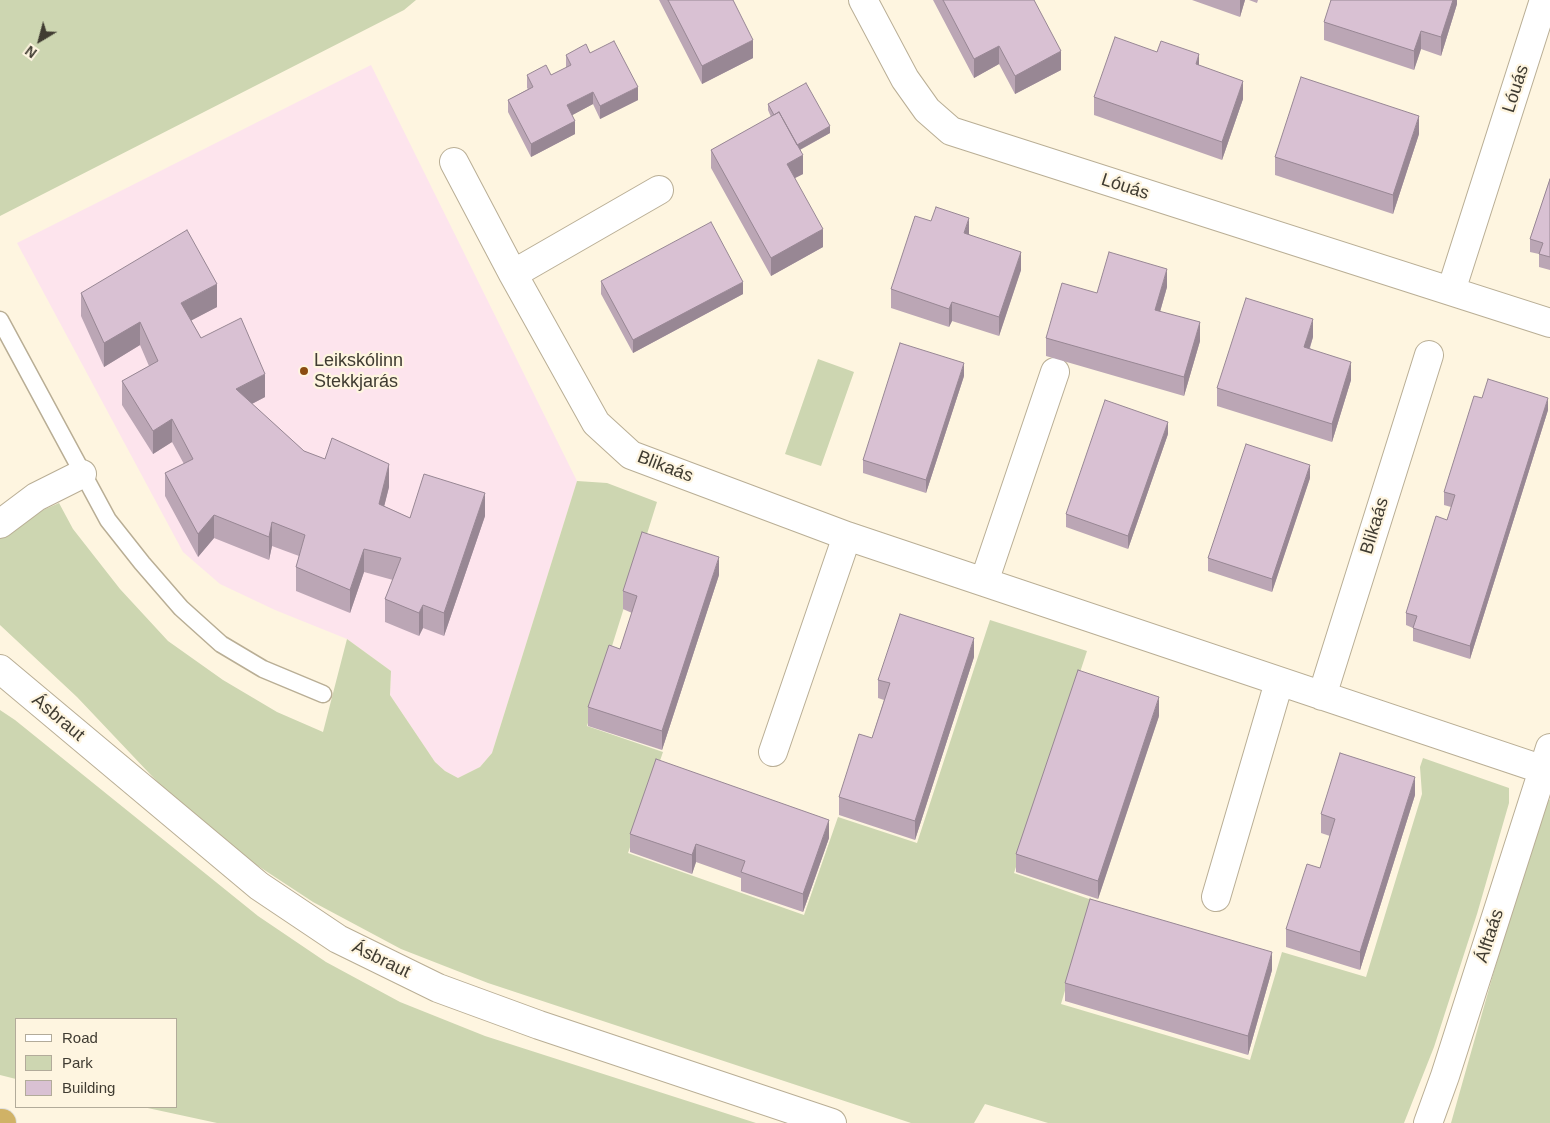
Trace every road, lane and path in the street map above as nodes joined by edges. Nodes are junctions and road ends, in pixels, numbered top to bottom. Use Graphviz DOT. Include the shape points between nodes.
graph roads {
  1 [pos="863,0"];
  2 [pos="1544,0"];
  3 [pos="454,162"];
  4 [pos="659,190"];
  5 [pos="513,274"];
  6 [pos="1451,291"];
  7 [pos="0,320"];
  8 [pos="1550,323"];
  9 [pos="1429,355"];
  10 [pos="1055,372"];
  11 [pos="82,474"];
  12 [pos="0,524"];
  13 [pos="846,536"];
  14 [pos="984,582"];
  15 [pos="0,669"];
  16 [pos="1279,682"];
  17 [pos="323,694"];
  18 [pos="1322,696"];
  19 [pos="773,752"];
  20 [pos="1548,763"];
  21 [pos="1216,897"];
  22 [pos="832,1123"];
  23 [pos="1428,1123"];
  1 -- 6 [label="street, Lóuás" via="905,79 927,110 951,131"];
  2 -- 6 [label="street, Lóuás"];
  3 -- 5 [label="street, Blikaás"];
  4 -- 5 [label="street"];
  5 -- 13 [label="street, Blikaás" via="596,423 631,455"];
  6 -- 8 [label="street, Lóuás"];
  7 -- 11 [label="lane"];
  9 -- 18 [label="street, Blikaás"];
  10 -- 14 [label="street"];
  11 -- 12 [label="street" via="36,497"];
  11 -- 17 [label="lane" via="108,520 181,608 221,644 263,670"];
  13 -- 14 [label="street, Blikaás"];
  13 -- 19 [label="street"];
  14 -- 16 [label="street, Blikaás"];
  15 -- 22 [label="street, Ásbraut" via="259,886 338,939 438,988"];
  16 -- 18 [label="street, Blikaás"];
  16 -- 21 [label="street"];
  18 -- 20 [label="street, Blikaás"];
  20 -- 23 [label="street, Álftaás"];
}
